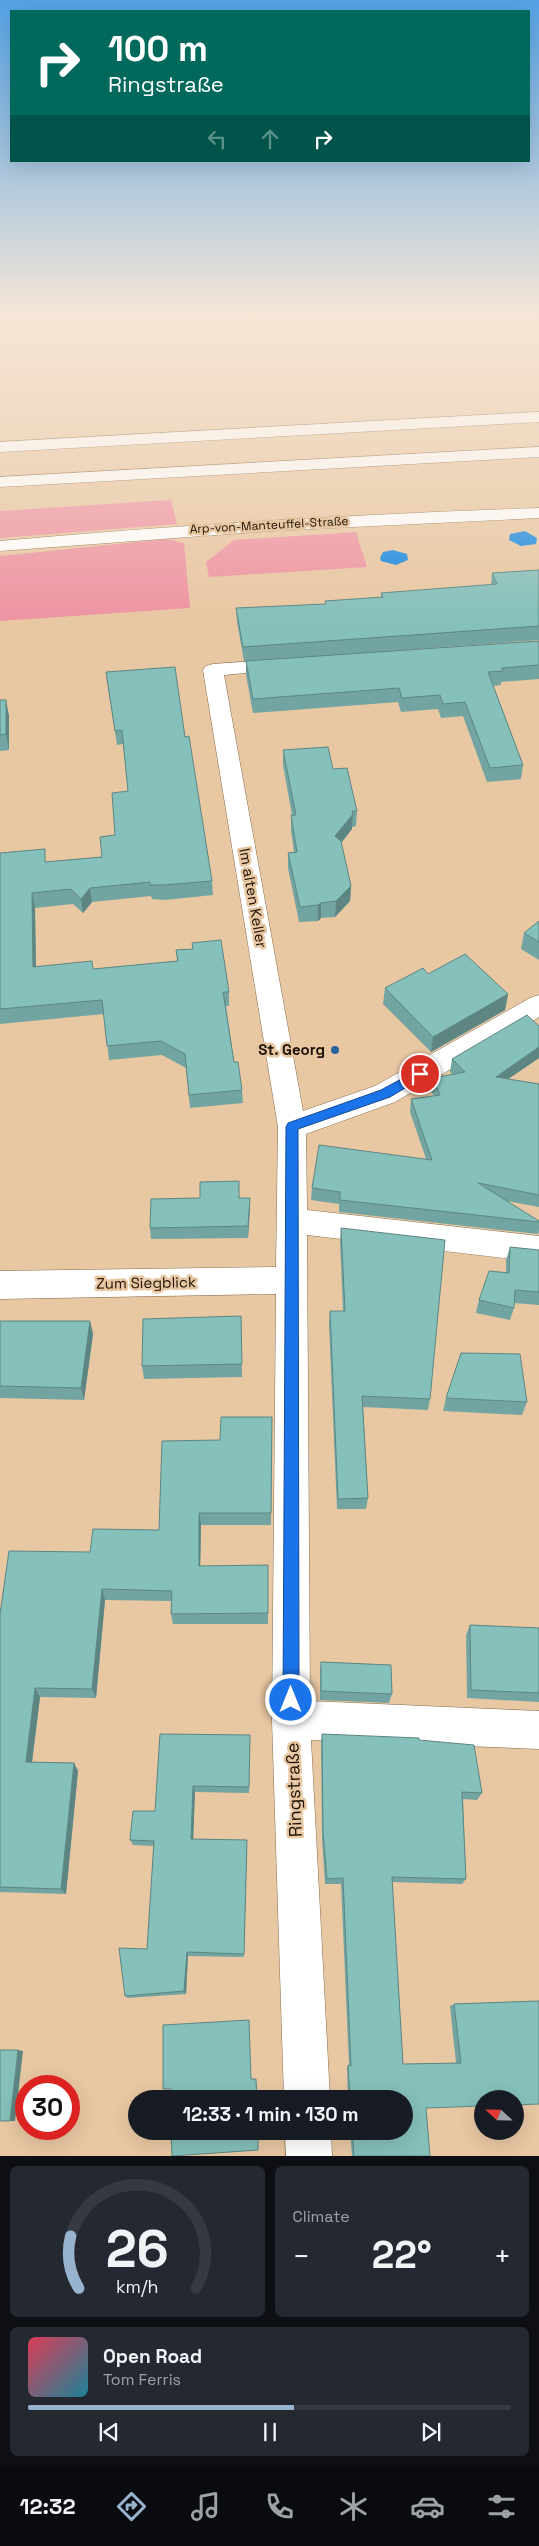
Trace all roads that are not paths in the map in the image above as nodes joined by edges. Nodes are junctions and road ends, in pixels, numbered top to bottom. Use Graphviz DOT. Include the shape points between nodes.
graph roads {
  1 [pos="528,418"];
  2 [pos="0,446"];
  3 [pos="539,452"];
  4 [pos="0,482"];
  5 [pos="539,513"];
  6 [pos="0,546"];
  7 [pos="302,664"];
  8 [pos="539,1005"];
  9 [pos="292,1127"];
  10 [pos="293,1221"];
  11 [pos="539,1249"];
  12 [pos="292,1280"];
  13 [pos="0,1285"];
  14 [pos="291,1720"];
  15 [pos="539,1730"];
  16 [pos="307,2090"];
  17 [pos="308,2140"];
  18 [pos="309,2156"];
  1 -- 2 [label="main road"];
  3 -- 4 [label="main road"];
  5 -- 6 [label="main road, Arp-von-Manteuffel-Straße" via="199,528"];
  7 -- 9 [label="main road, Im alten Keller" via="213,670"];
  8 -- 9 [label="main road" via="386,1094"];
  9 -- 10 [label="main road, Ringstraße"];
  10 -- 11 [label="main road"];
  10 -- 12 [label="main road, Ringstraße"];
  12 -- 13 [label="main road, Zum Siegblick"];
  12 -- 14 [label="main road, Ringstraße"];
  14 -- 15 [label="main road"];
  14 -- 16 [label="main road, Ringstraße"];
  17 -- 18 [label="main road"];
}
